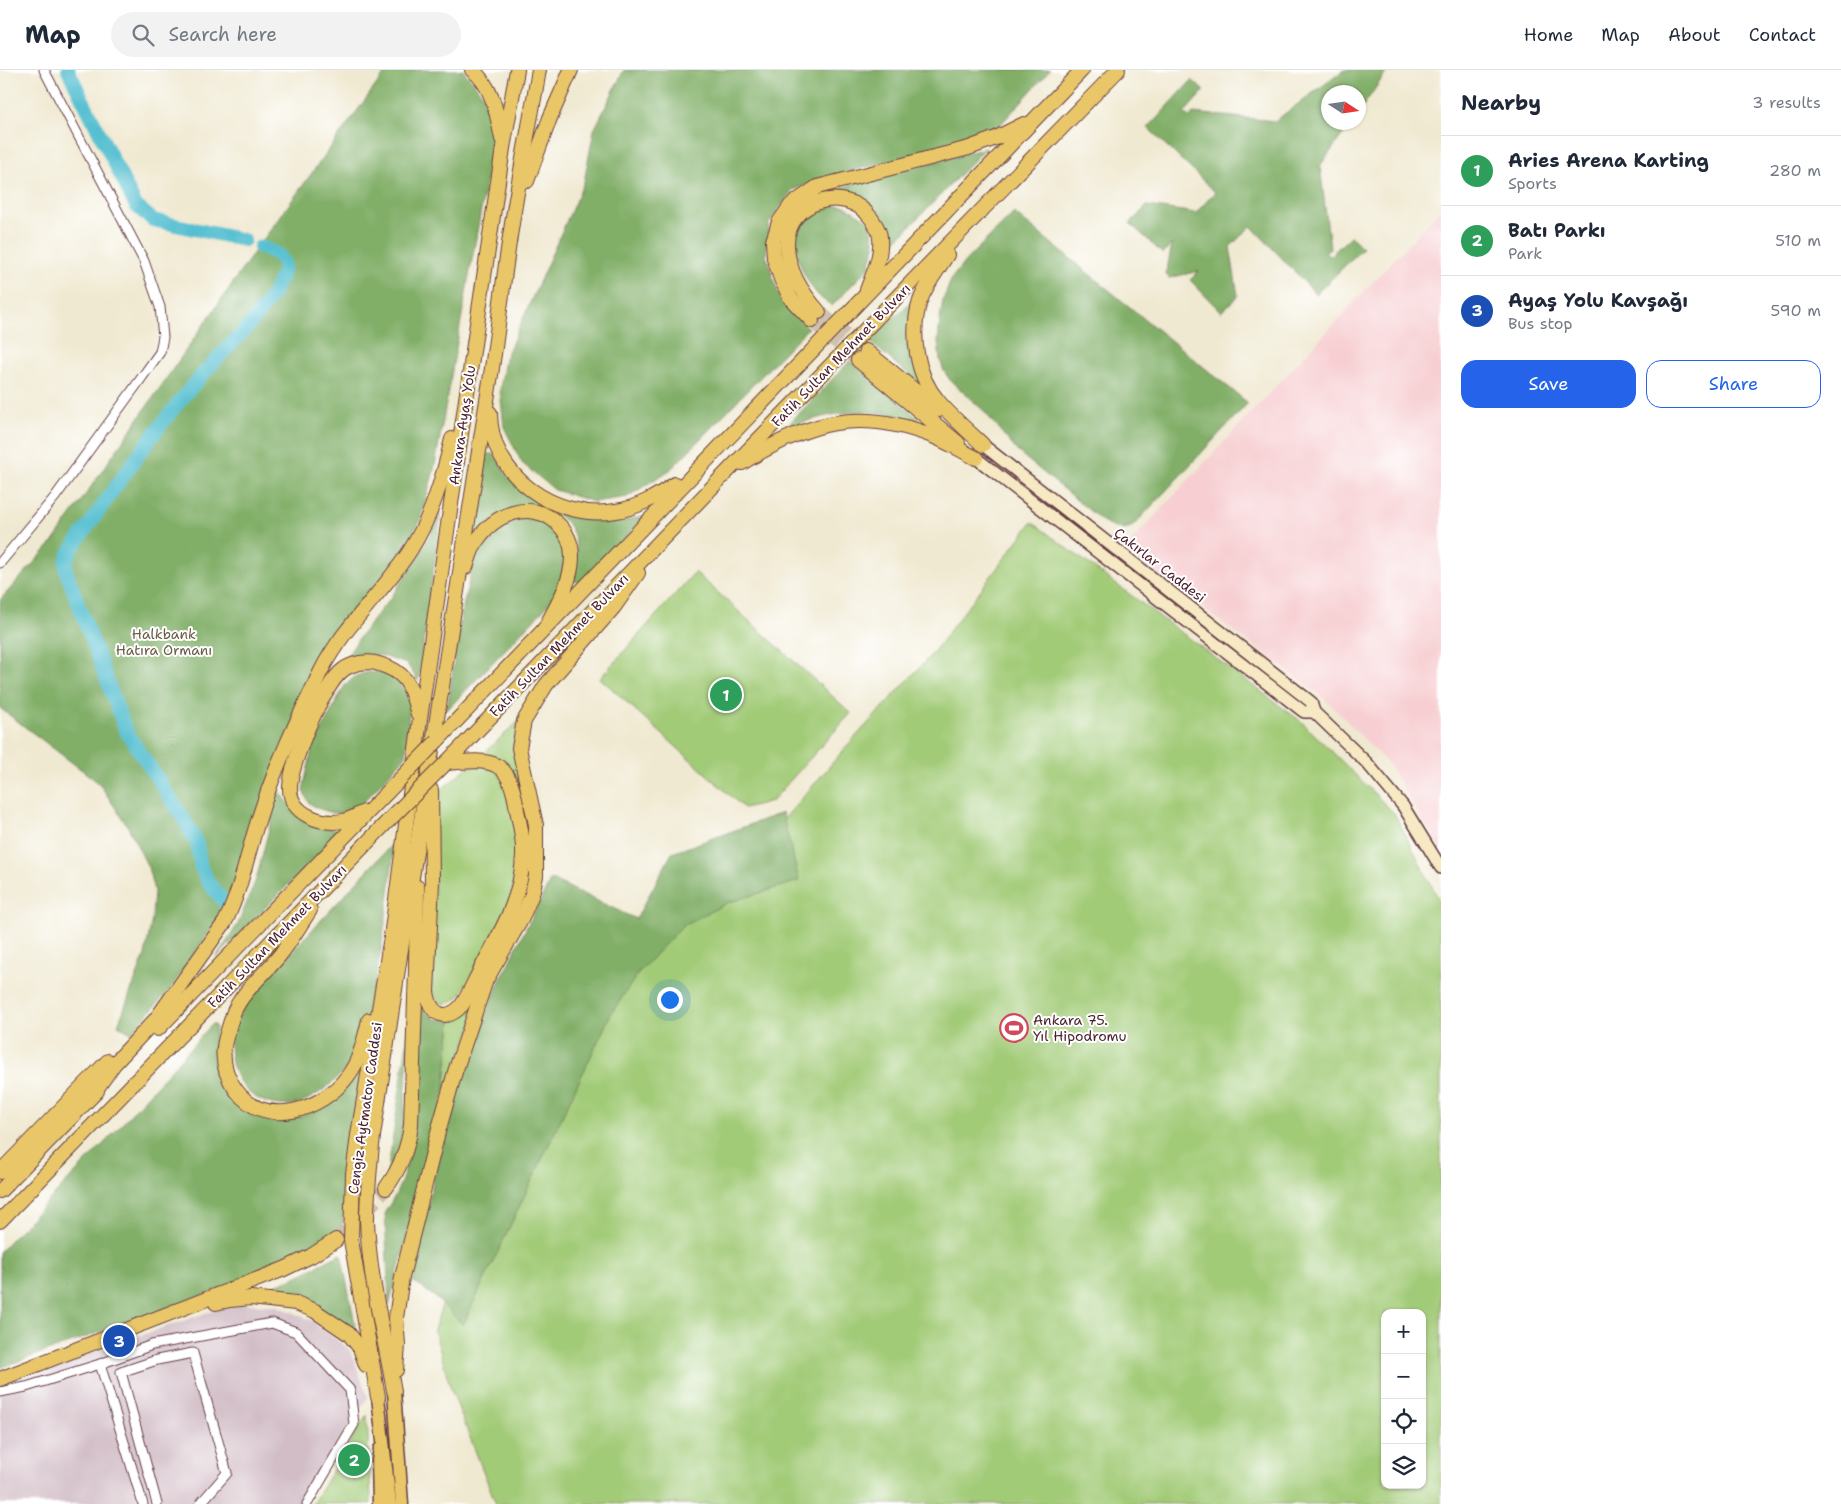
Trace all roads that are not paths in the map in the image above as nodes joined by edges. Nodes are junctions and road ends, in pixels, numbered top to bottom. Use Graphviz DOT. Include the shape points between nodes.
graph roads {
  1 [pos="44,70"];
  2 [pos="472,70"];
  3 [pos="517,70"];
  4 [pos="539,70"];
  5 [pos="571,70"];
  6 [pos="1082,70"];
  7 [pos="1118,70"];
  8 [pos="1036,118"];
  9 [pos="504,148"];
  10 [pos="966,226"];
  11 [pos="511,229"];
  12 [pos="865,295"];
  13 [pos="473,350"];
  14 [pos="491,376"];
  15 [pos="983,445"];
  16 [pos="976,458"];
  17 [pos="700,466"];
  18 [pos="723,476"];
  19 [pos="1037,487"];
  20 [pos="1028,498"];
  21 [pos="666,534"];
  22 [pos="0,563"];
  23 [pos="545,628"];
  24 [pos="1314,712"];
  25 [pos="420,719"];
  26 [pos="430,762"];
  27 [pos="446,763"];
  28 [pos="412,780"];
  29 [pos="373,807"];
  30 [pos="417,837"];
  31 [pos="1441,868"];
  32 [pos="330,881"];
  33 [pos="391,938"];
  34 [pos="174,994"];
  35 [pos="91,1097"];
  36 [pos="0,1172"];
  37 [pos="386,1188"];
  38 [pos="0,1192"];
  39 [pos="0,1221"];
  40 [pos="336,1240"];
  41 [pos="160,1318"];
  42 [pos="152,1345"];
  43 [pos="157,1360"];
  44 [pos="100,1364"];
  45 [pos="0,1379"];
  46 [pos="394,1391"];
  47 [pos="0,1392"];
  48 [pos="378,1397"];
  49 [pos="396,1406"];
  50 [pos="383,1436"];
  51 [pos="143,1504"];
  52 [pos="157,1504"];
  53 [pos="200,1504"];
  54 [pos="306,1504"];
  55 [pos="379,1504"];
  56 [pos="390,1504"];
  57 [pos="402,1504"];
  58 [pos="411,1504"];
  1 -- 22 [label="street" via="144,261 160,307 163,337 160,352 55,498"];
  2 -- 9 [label="highway" via="488,89"];
  3 -- 9 [label="highway, Ankara-Ayaş Yolu"];
  4 -- 11 [label="highway, Ankara-Ayaş Yolu"];
  5 -- 11 [label="highway" via="536,153"];
  6 -- 8 [label="highway, Fatih Sultan Mehmet Bulvarı"];
  7 -- 10 [label="highway, Fatih Sultan Mehmet Bulvarı"];
  8 -- 12 [label="highway, Fatih Sultan Mehmet Bulvarı"];
  8 -- 12 [label="highway" via="968,148 817,187 791,205 779,222 773,241 774,258 791,299 816,317 789,259 789,230 808,207 822,200 838,199 855,203 866,212 876,224 880,236 881,251"];
  9 -- 13 [label="highway, Ankara-Ayaş Yolu"];
  10 -- 15 [label="highway" via="920,300 915,336 921,371 938,401"];
  10 -- 18 [label="highway, Fatih Sultan Mehmet Bulvarı"];
  11 -- 14 [label="highway, Ankara-Ayaş Yolu"];
  12 -- 17 [label="highway, Fatih Sultan Mehmet Bulvarı"];
  13 -- 25 [label="highway, Ankara-Ayaş Yolu"];
  13 -- 34 [label="highway" via="437,496 411,549 350,626 323,668 278,764 233,907"];
  14 -- 17 [label="highway" via="489,416 498,452 522,483 556,505 596,513 616,512 660,494"];
  14 -- 26 [label="highway, Ankara-Ayaş Yolu"];
  15 -- 16 [label="highway" via="862,356"];
  15 -- 19 [label="main road, Çakırlar Caddesi"];
  16 -- 18 [label="highway" via="934,437 884,423 837,422 788,437"];
  16 -- 20 [label="main road, Çakırlar Caddesi"];
  17 -- 23 [label="highway, Fatih Sultan Mehmet Bulvarı"];
  18 -- 21 [label="highway, Fatih Sultan Mehmet Bulvarı"];
  19 -- 20 [label="main road"];
  19 -- 24 [label="main road, Çakırlar Caddesi" via="1311,702"];
  20 -- 24 [label="main road, Çakırlar Caddesi" via="1304,712"];
  21 -- 27 [label="highway, Fatih Sultan Mehmet Bulvarı"];
  21 -- 46 [label="highway" via="614,607 546,685 524,721 519,748 536,825 536,876 521,920 486,980 438,1132 398,1298"];
  23 -- 26 [label="highway" via="569,574 572,560 568,537 552,519 533,511 512,512 484,532 476,542 465,570"];
  23 -- 29 [label="highway, Fatih Sultan Mehmet Bulvarı, bridge"];
  24 -- 31 [label="main road, Çakırlar Caddesi" via="1389,788"];
  25 -- 28 [label="highway, Ankara-Ayaş Yolu"];
  25 -- 29 [label="highway" via="405,678 396,669 373,662 352,665 342,671 327,690 292,769 290,788 293,801 302,812 327,822 345,821"];
  26 -- 27 [label="highway" via="432,881 427,992 431,1008 447,1015 462,1005 511,912 517,895 523,840 515,793 507,774 500,767 490,762"];
  26 -- 30 [label="highway, Cengiz Aytmatov Caddesi"];
  27 -- 32 [label="highway, Fatih Sultan Mehmet Bulvarı, bridge"];
  28 -- 33 [label="highway, Cengiz Aytmatov Caddesi"];
  29 -- 35 [label="highway, Fatih Sultan Mehmet Bulvarı"];
  30 -- 37 [label="highway" via="411,1125 398,1173"];
  30 -- 46 [label="highway, Cengiz Aytmatov Caddesi" via="368,1185 370,1254"];
  32 -- 33 [label="highway" via="281,954 234,1012 224,1059 230,1083 239,1094 257,1108 285,1112 304,1109 334,1091 351,1072 360,1051"];
  32 -- 39 [label="highway, Fatih Sultan Mehmet Bulvarı"];
  33 -- 48 [label="highway, Cengiz Aytmatov Caddesi" via="358,1135 350,1223"];
  34 -- 35 [label="highway" via="156,1019 114,1064"];
  34 -- 36 [label="highway"];
  35 -- 38 [label="highway, Fatih Sultan Mehmet Bulvarı"];
  40 -- 41 [label="highway" via="284,1269"];
  41 -- 45 [label="highway"];
  41 -- 48 [label="highway" via="230,1300 258,1298 296,1303 334,1323 356,1341"];
  42 -- 43 [label="street"];
  42 -- 44 [label="street"];
  42 -- 54 [label="street" via="272,1323 296,1332 350,1390 354,1424"];
  43 -- 52 [label="street" via="122,1372"];
  43 -- 53 [label="street" via="193,1353 227,1473"];
  44 -- 47 [label="street"];
  44 -- 51 [label="street"];
  46 -- 49 [label="main road, Cengiz Aytmatov Caddesi"];
  48 -- 50 [label="main road, Cengiz Aytmatov Caddesi"];
  49 -- 57 [label="main road, Cengiz Aytmatov Caddesi"];
  49 -- 58 [label="main road, Cengiz Aytmatov Caddesi" via="404,1428"];
  50 -- 55 [label="main road, Cengiz Aytmatov Caddesi" via="378,1460"];
  50 -- 56 [label="main road, Cengiz Aytmatov Caddesi"];
}
